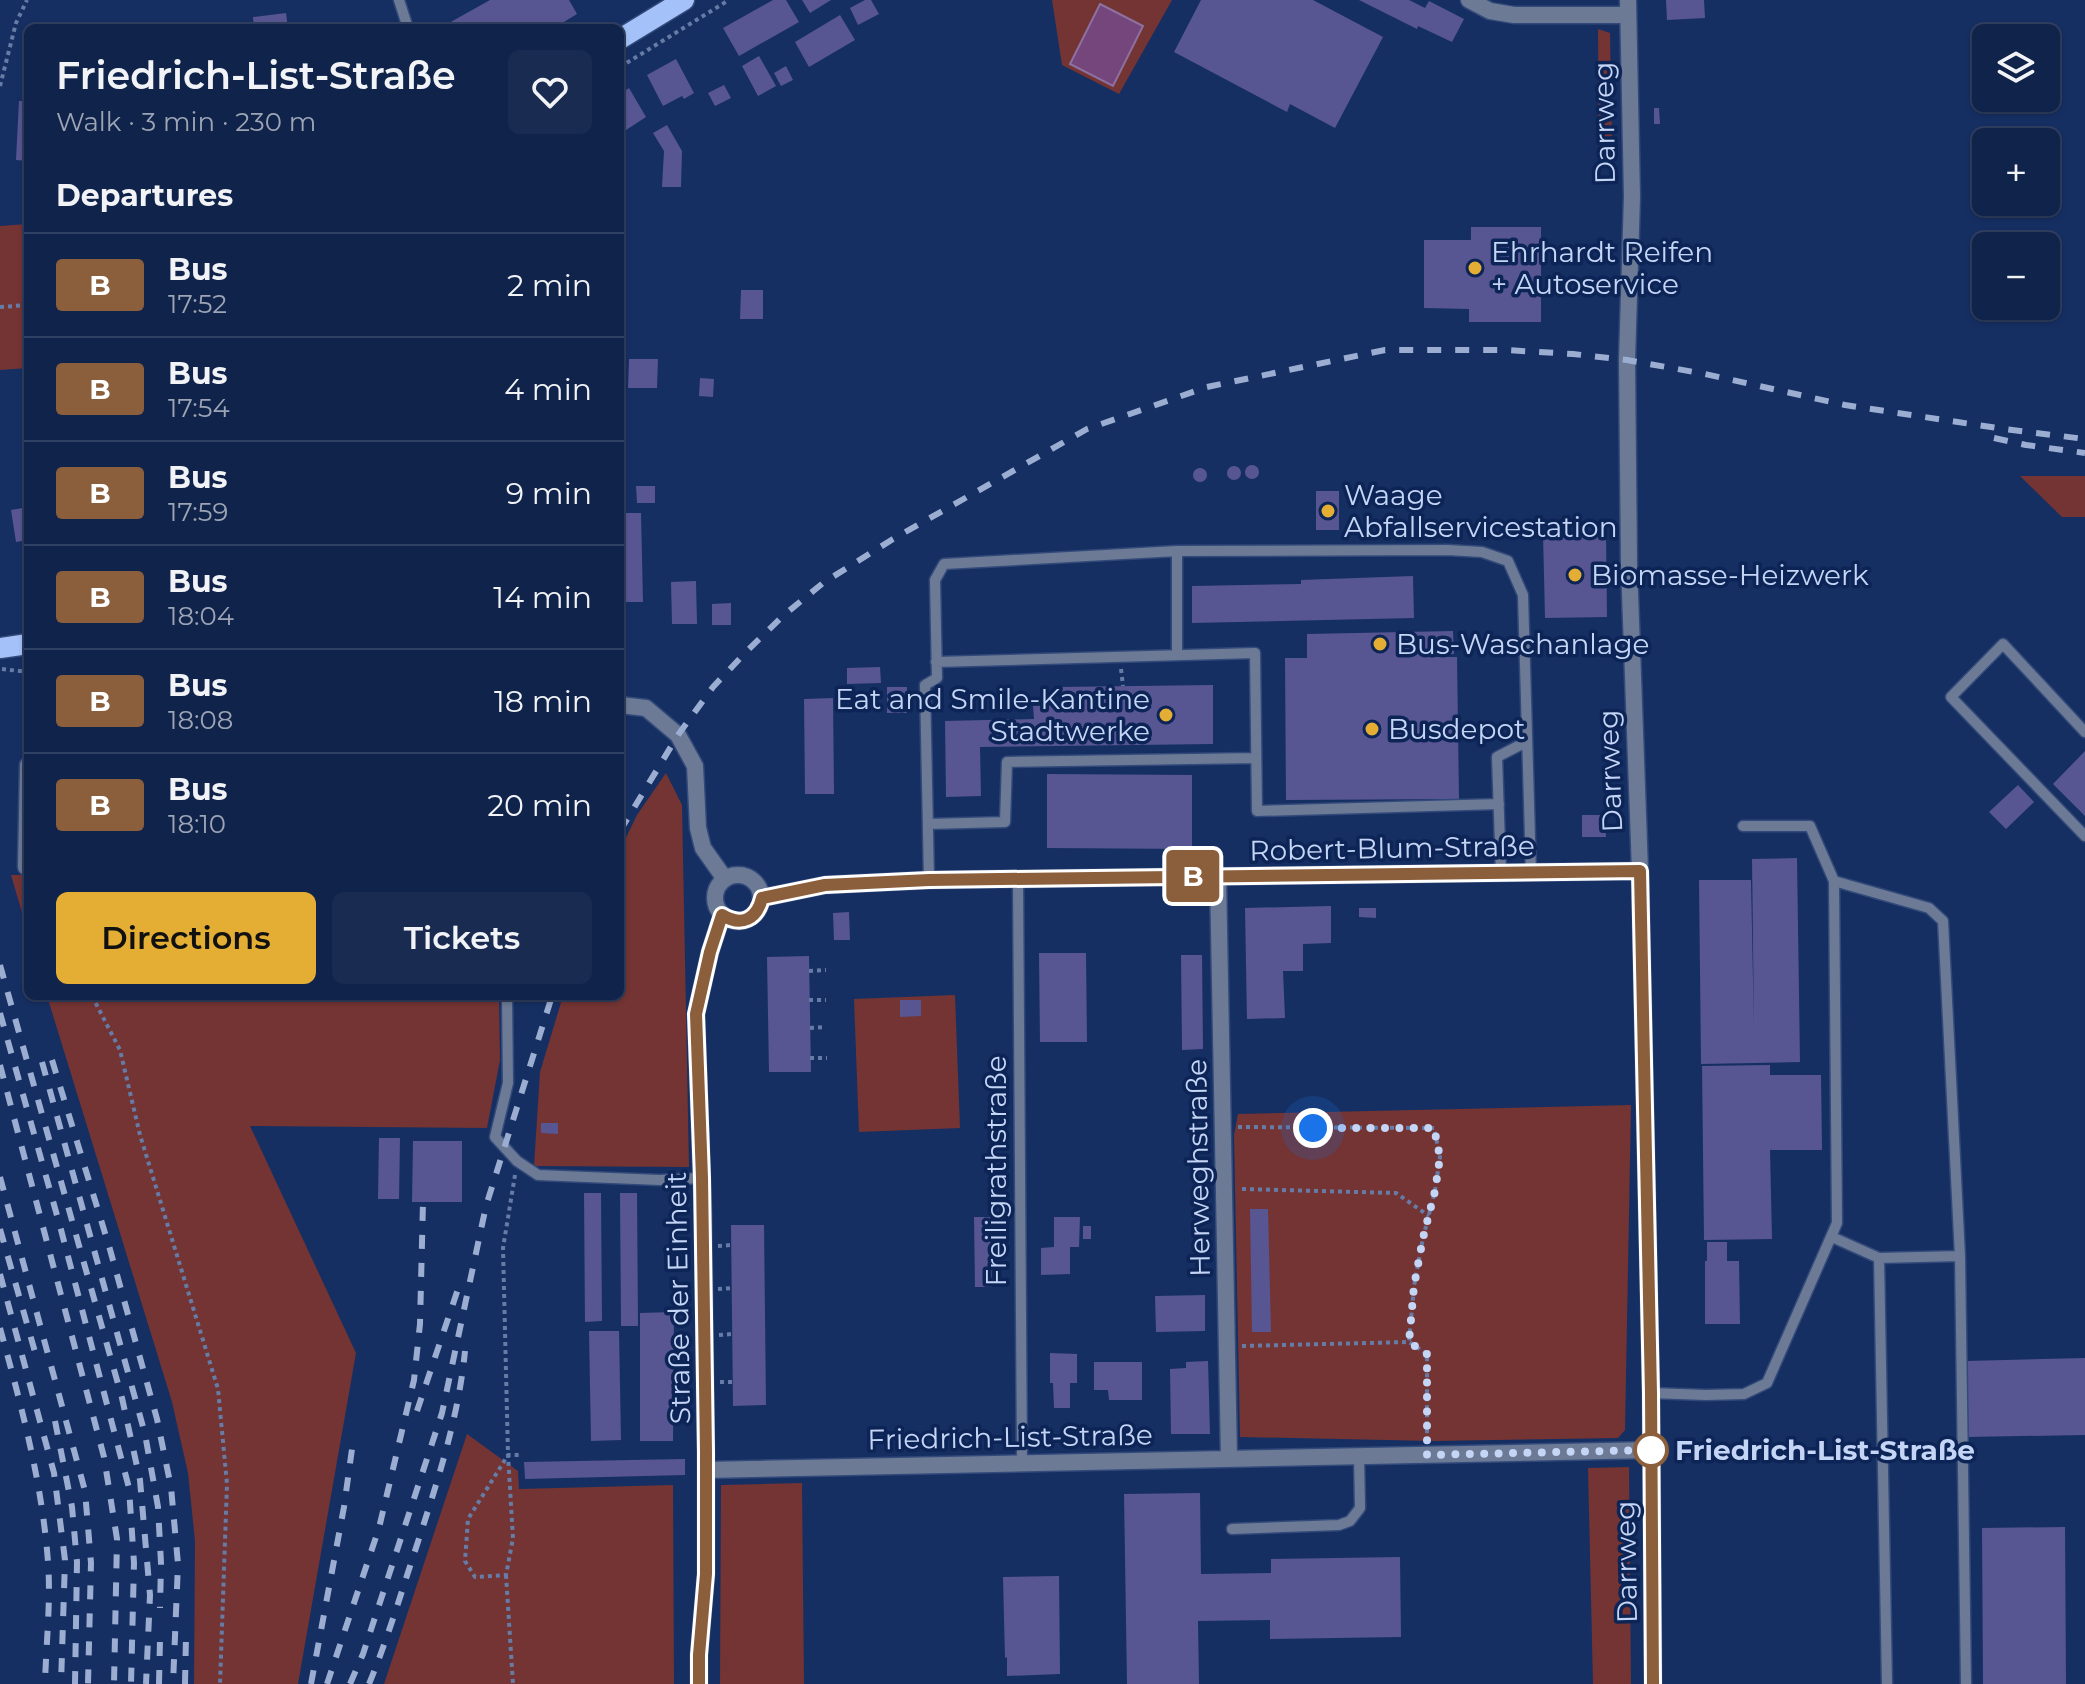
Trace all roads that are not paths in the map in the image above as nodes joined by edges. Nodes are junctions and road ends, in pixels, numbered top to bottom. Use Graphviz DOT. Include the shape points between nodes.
graph roads {
  1 [pos="399,0"];
  2 [pos="684,0"];
  3 [pos="1469,0"];
  4 [pos="1628,8"];
  5 [pos="407,24"];
  6 [pos="624,37"];
  7 [pos="1177,551"];
  8 [pos="24,645"];
  9 [pos="3,648"];
  10 [pos="24,654"];
  11 [pos="1177,655"];
  12 [pos="936,662"];
  13 [pos="624,705"];
  14 [pos="2085,732"];
  15 [pos="1526,742"];
  16 [pos="1256,758"];
  17 [pos="1499,804"];
  18 [pos="928,824"];
  19 [pos="1743,826"];
  20 [pos="2085,836"];
  21 [pos="1640,871"];
  22 [pos="1531,873"];
  23 [pos="1501,874"];
  24 [pos="1218,876"];
  25 [pos="725,879"];
  26 [pos="1018,879"];
  27 [pos="929,880"];
  28 [pos="1834,881"];
  29 [pos="762,898"];
  30 [pos="722,915"];
  31 [pos="507,1000"];
  32 [pos="702,1178"];
  33 [pos="1832,1237"];
  34 [pos="1960,1256"];
  35 [pos="1879,1258"];
  36 [pos="1651,1393"];
  37 [pos="1651,1450"];
  38 [pos="1359,1456"];
  39 [pos="1229,1459"];
  40 [pos="1022,1463"];
  41 [pos="706,1470"];
  42 [pos="1232,1529"];
  43 [pos="699,1684"];
  44 [pos="1653,1684"];
  45 [pos="1887,1684"];
  46 [pos="1966,1684"];
  1 -- 5 [label="lane"];
  2 -- 6 [label="main road"];
  3 -- 4 [label="street" via="1514,15"];
  4 -- 21 [label="street, Darrweg" via="1629,565"];
  7 -- 11 [label="lane"];
  7 -- 12 [label="lane" via="944,564 935,580"];
  7 -- 15 [label="lane" via="1447,550 1482,552 1508,561 1523,595"];
  8 -- 9 [label="main road"];
  9 -- 10 [label="street"];
  11 -- 12 [label="lane"];
  11 -- 16 [label="lane" via="1255,653"];
  12 -- 18 [label="lane" via="937,678 925,685"];
  13 -- 25 [label="street" via="646,708 678,735 695,766 703,848"];
  14 -- 20 [label="lane" via="2003,644 1951,697"];
  15 -- 17 [label="lane" via="1497,757"];
  15 -- 22 [label="lane"];
  16 -- 17 [label="lane" via="1257,811"];
  16 -- 18 [label="lane" via="1007,762 1005,822"];
  17 -- 23 [label="lane"];
  18 -- 27 [label="lane"];
  19 -- 28 [label="lane" via="1810,826"];
  21 -- 22 [label="street, Robert-Blum-Straße"];
  21 -- 36 [label="street, Darrweg"];
  22 -- 23 [label="street, Robert-Blum-Straße"];
  23 -- 24 [label="street, Robert-Blum-Straße"];
  24 -- 26 [label="street, Robert-Blum-Straße"];
  24 -- 39 [label="street, Herweghstraße"];
  25 -- 29 [label="street" via="747,876"];
  25 -- 30 [label="street, Straße der Einheit" via="715,901"];
  26 -- 27 [label="street, Robert-Blum-Straße"];
  26 -- 40 [label="lane, Freiligrathstraße"];
  27 -- 29 [label="street, Robert-Blum-Straße" via="825,885"];
  28 -- 33 [label="lane" via="1837,1223"];
  28 -- 34 [label="lane" via="1929,908 1943,921"];
  29 -- 30 [label="street" via="759,909 745,920"];
  30 -- 32 [label="street, Straße der Einheit" via="696,1014"];
  31 -- 32 [label="lane" via="508,1083 495,1137 517,1161 538,1175"];
  32 -- 41 [label="street, Straße der Einheit"];
  33 -- 35 [label="lane"];
  33 -- 36 [label="lane" via="1767,1383 1744,1394"];
  34 -- 35 [label="lane"];
  34 -- 46 [label="lane"];
  35 -- 45 [label="lane"];
  36 -- 37 [label="street, Darrweg"];
  37 -- 38 [label="street, Friedrich-List-Straße"];
  37 -- 44 [label="street, Darrweg"];
  38 -- 39 [label="street, Friedrich-List-Straße"];
  38 -- 42 [label="lane" via="1360,1508 1350,1521"];
  39 -- 40 [label="street, Friedrich-List-Straße"];
  40 -- 41 [label="street, Friedrich-List-Straße"];
  41 -- 43 [label="street, Straße der Einheit"];
}
